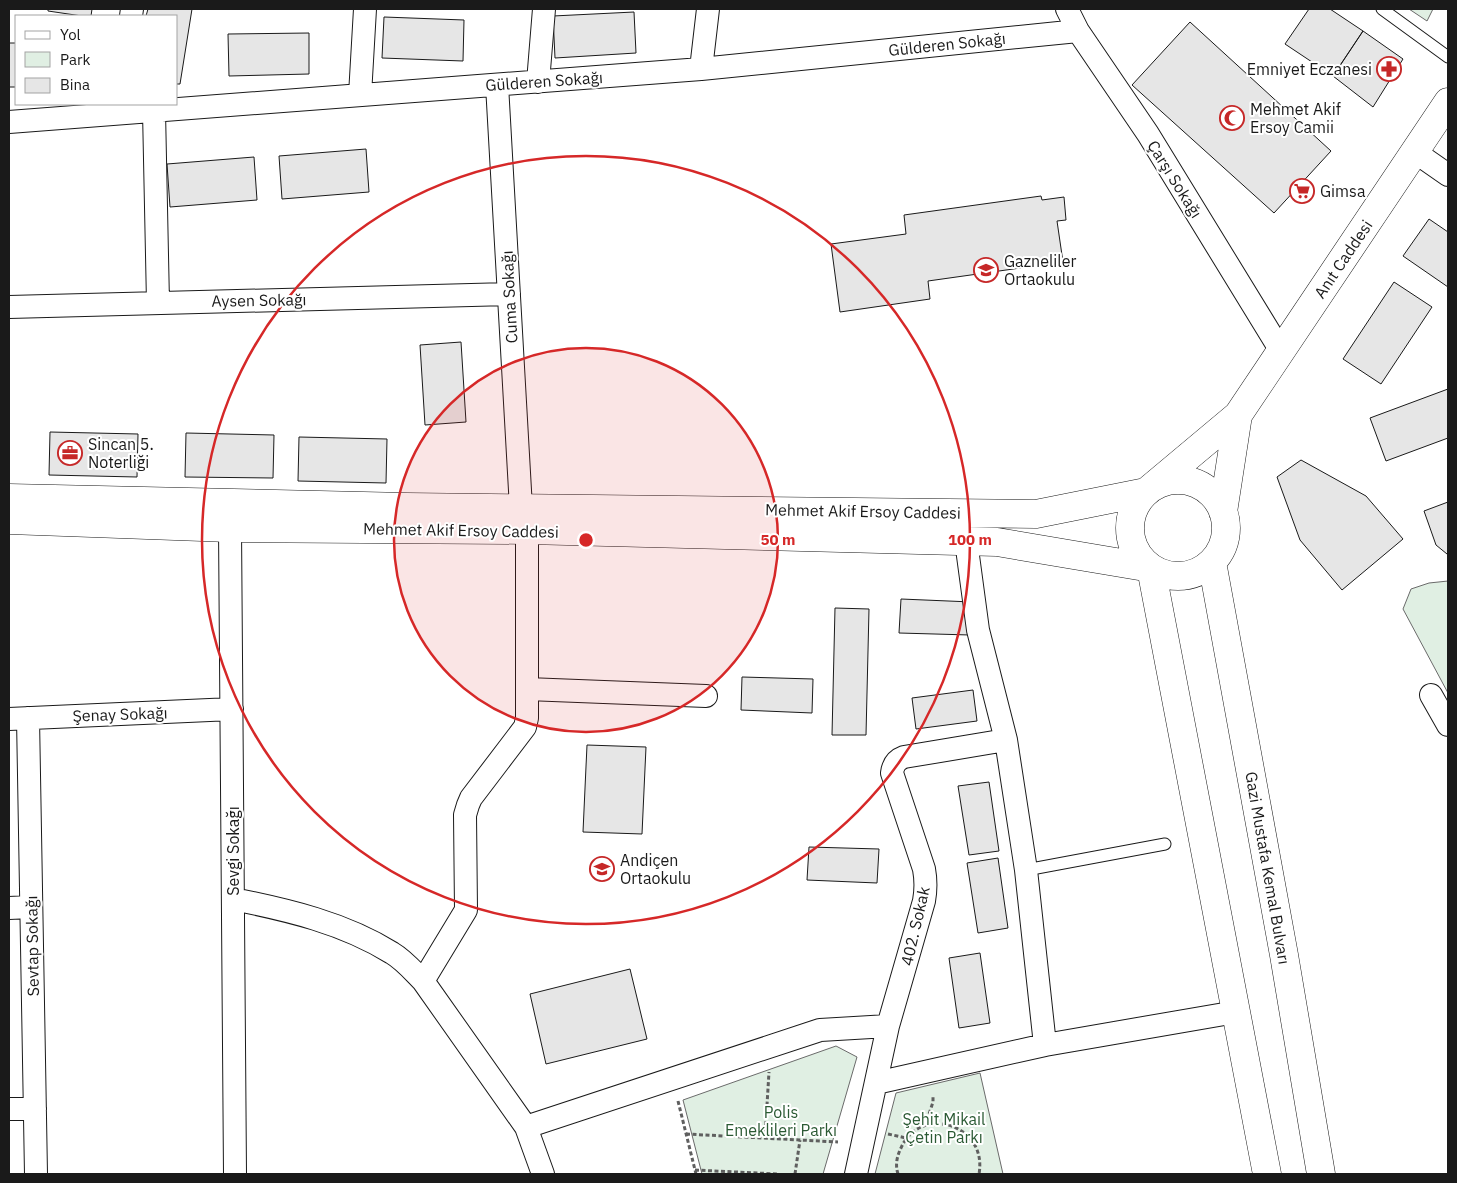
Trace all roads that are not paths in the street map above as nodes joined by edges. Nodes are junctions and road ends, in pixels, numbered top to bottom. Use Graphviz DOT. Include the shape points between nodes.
graph roads {
  1 [pos="365,9"];
  2 [pos="544,9"];
  3 [pos="708,9"];
  4 [pos="1068,9"];
  5 [pos="1382,9"];
  6 [pos="1078,31"];
  7 [pos="1448,57"];
  8 [pos="701,69"];
  9 [pos="538,82"];
  10 [pos="497,85"];
  11 [pos="360,95"];
  12 [pos="1448,102"];
  13 [pos="118,109"];
  14 [pos="154,111"];
  15 [pos="9,122"];
  16 [pos="1415,152"];
  17 [pos="1448,175"];
  18 [pos="509,294"];
  19 [pos="158,303"];
  20 [pos="9,307"];
  21 [pos="1281,351"];
  22 [pos="1238,415"];
  23 [pos="1146,492"];
  24 [pos="9,498"];
  25 [pos="1224,512"];
  26 [pos="524,519"];
  27 [pos="9,520"];
  28 [pos="230,528"];
  29 [pos="966,542"];
  30 [pos="1212,562"];
  31 [pos="1151,568"];
  32 [pos="526,689"];
  33 [pos="1432,695"];
  34 [pos="706,696"];
  35 [pos="232,710"];
  36 [pos="19,718"];
  37 [pos="1448,725"];
  38 [pos="1006,740"];
  39 [pos="1165,844"];
  40 [pos="1026,870"];
  41 [pos="233,899"];
  42 [pos="9,908"];
  43 [pos="32,908"];
  44 [pos="423,981"];
  45 [pos="1236,1012"];
  46 [pos="888,1026"];
  47 [pos="1045,1046"];
  48 [pos="876,1083"];
  49 [pos="9,1109"];
  50 [pos="35,1109"];
  51 [pos="526,1127"];
  52 [pos="36,1174"];
  53 [pos="235,1174"];
  54 [pos="544,1174"];
  55 [pos="856,1174"];
  56 [pos="1267,1174"];
  57 [pos="1321,1174"];
  1 -- 11 [label="street"];
  2 -- 9 [label="street"];
  3 -- 8 [label="street"];
  4 -- 6 [label="street, Çarşı Sokağı"];
  5 -- 7 [label="lane"];
  6 -- 8 [label="street, Gülderen Sokağı"];
  6 -- 21 [label="street, Çarşı Sokağı" via="1148,134"];
  8 -- 9 [label="street, Gülderen Sokağı"];
  9 -- 10 [label="street, Gülderen Sokağı"];
  10 -- 11 [label="street, Gülderen Sokağı"];
  10 -- 18 [label="street, Cuma Sokağı"];
  11 -- 14 [label="street, Gülderen Sokağı"];
  12 -- 16 [label="main road, Anıt Caddesi"];
  13 -- 14 [label="street, Gülderen Sokağı"];
  13 -- 15 [label="street, Gülderen Sokağı"];
  14 -- 19 [label="street"];
  16 -- 17 [label="street"];
  16 -- 21 [label="main road, Anıt Caddesi"];
  18 -- 19 [label="street, Aysen Sokağı"];
  18 -- 26 [label="street, Cuma Sokağı"];
  19 -- 20 [label="street, Aysen Sokağı"];
  21 -- 22 [label="main road, Anıt Caddesi"];
  22 -- 23 [label="main road"];
  22 -- 25 [label="main road"];
  23 -- 25 [label="main road" via="1175,480 1190,482 1210,493"];
  23 -- 26 [label="main road, Mehmet Akif Ersoy Caddesi" via="1036,514"];
  23 -- 31 [label="main road" via="1131,517 1130,531 1133,546"];
  24 -- 26 [label="main road, Mehmet Akif Ersoy Caddesi" via="407,507"];
  25 -- 30 [label="main road" via="1225,539"];
  26 -- 28 [label="main road, Mehmet Akif Ersoy Caddesi"];
  26 -- 29 [label="main road, Mehmet Akif Ersoy Caddesi"];
  26 -- 32 [label="street, Cuma Sokağı"];
  27 -- 28 [label="main road, Mehmet Akif Ersoy Caddesi"];
  28 -- 35 [label="street, Sevgi Sokağı"];
  29 -- 31 [label="main road, Mehmet Akif Ersoy Caddesi" via="997,542"];
  29 -- 38 [label="street" via="978,630"];
  30 -- 31 [label="main road" via="1198,572 1183,576"];
  30 -- 57 [label="main road, Gazi Mustafa Kemal Bulvarı"];
  31 -- 45 [label="main road"];
  32 -- 34 [label="street"];
  32 -- 44 [label="street, Cuma Sokağı" via="525,727 472,798 465,815 466,910"];
  33 -- 37 [label="street"];
  35 -- 36 [label="street, Şenay Sokağı"];
  35 -- 41 [label="street, Sevgi Sokağı"];
  36 -- 43 [label="street, Sevtap Sokağı"];
  38 -- 40 [label="street"];
  38 -- 46 [label="street, 402. Sokak" via="904,757 893,768 924,869 926,889"];
  39 -- 40 [label="lane"];
  40 -- 47 [label="street"];
  41 -- 44 [label="street" via="302,914 364,938 392,953"];
  41 -- 53 [label="street, Sevgi Sokağı"];
  42 -- 43 [label="street"];
  43 -- 50 [label="street, Sevtap Sokağı"];
  44 -- 51 [label="street"];
  45 -- 47 [label="street"];
  45 -- 56 [label="main road"];
  46 -- 48 [label="street, 402. Sokak"];
  46 -- 51 [label="street" via="820,1030"];
  47 -- 48 [label="street"];
  48 -- 55 [label="street, 402. Sokak"];
  49 -- 50 [label="street"];
  50 -- 52 [label="street, Sevtap Sokağı"];
  51 -- 54 [label="street"];
}
